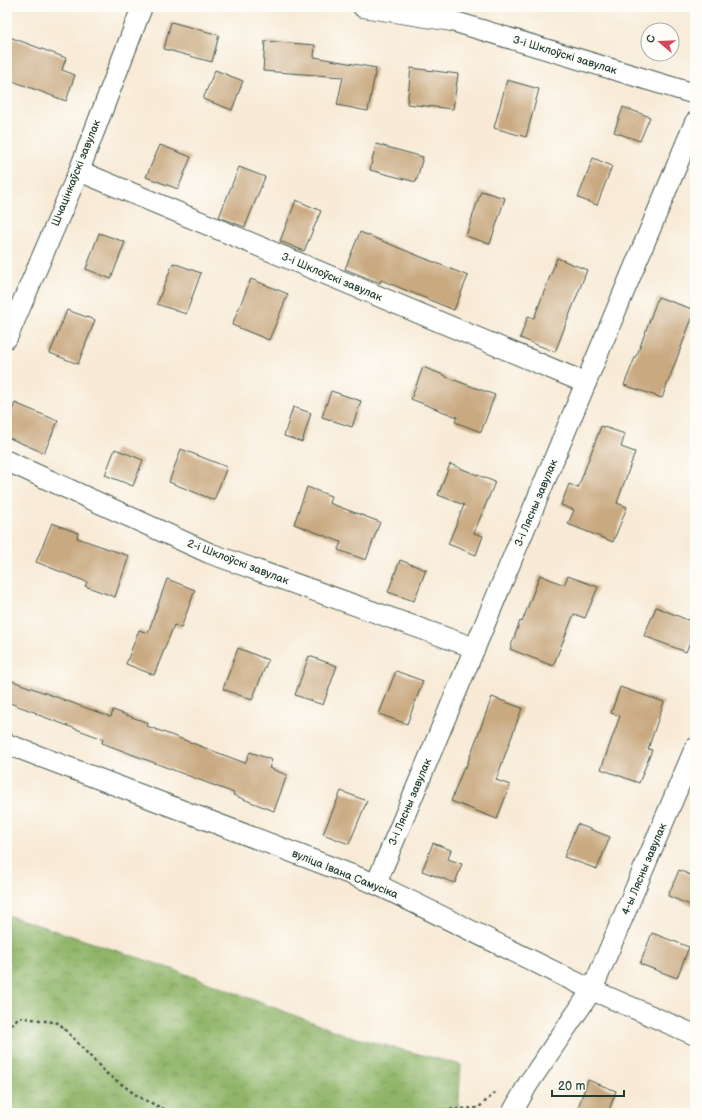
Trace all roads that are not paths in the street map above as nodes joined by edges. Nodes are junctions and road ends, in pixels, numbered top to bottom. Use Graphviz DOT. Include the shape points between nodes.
graph roads {
  1 [pos="142,7"];
  2 [pos="363,7"];
  3 [pos="695,94"];
  4 [pos="695,122"];
  5 [pos="79,171"];
  6 [pos="7,338"];
  7 [pos="586,383"];
  8 [pos="7,461"];
  9 [pos="475,648"];
  10 [pos="7,744"];
  11 [pos="695,748"];
  12 [pos="376,884"];
  13 [pos="592,990"];
  14 [pos="695,1035"];
  15 [pos="512,1113"];
  1 -- 5 [label="street, Шчацінкаўскі завулак"];
  2 -- 3 [label="street, 3-і Шклоўскі завулак" via="452,21"];
  4 -- 7 [label="street, 3-і Лясны завулак"];
  5 -- 6 [label="street, Шчацінкаўскі завулак"];
  5 -- 7 [label="street, 3-і Шклоўскі завулак"];
  7 -- 9 [label="street, 3-і Лясны завулак"];
  8 -- 9 [label="street, 2-і Шклоўскі завулак" via="209,553"];
  9 -- 12 [label="street, 3-і Лясны завулак"];
  10 -- 12 [label="street, вуліца Івана Самусіка"];
  11 -- 13 [label="street, 4-ы Лясны завулак"];
  12 -- 13 [label="street, вуліца Івана Самусіка"];
  13 -- 14 [label="street, вуліца Івана Самусіка"];
  13 -- 15 [label="street, 4-ы Лясны завулак" via="528,1084"];
}
